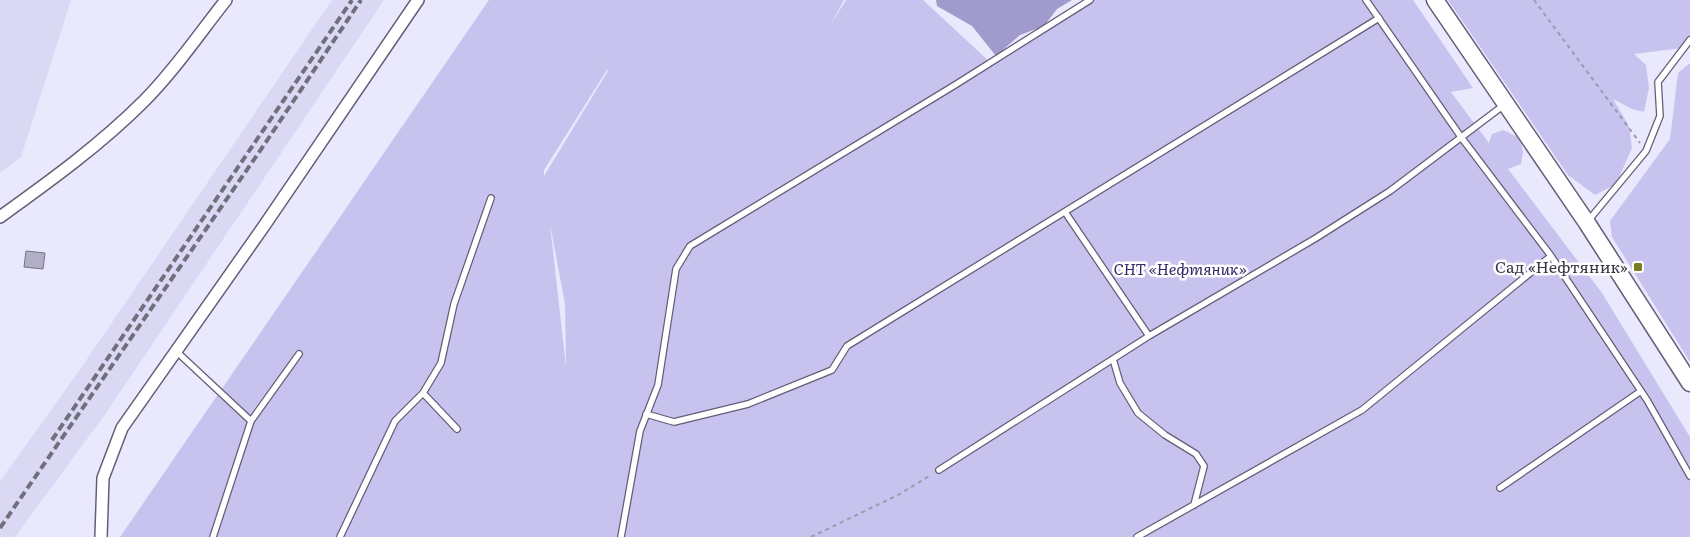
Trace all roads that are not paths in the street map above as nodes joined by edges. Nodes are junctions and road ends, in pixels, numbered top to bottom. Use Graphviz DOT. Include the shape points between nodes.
graph roads {
  1 [pos="226,0"];
  2 [pos="418,0"];
  3 [pos="1090,0"];
  4 [pos="1366,0"];
  5 [pos="1435,0"];
  6 [pos="1379,18"];
  7 [pos="1690,40"];
  8 [pos="1507,104"];
  9 [pos="1461,137"];
  10 [pos="492,198"];
  11 [pos="1065,212"];
  12 [pos="0,217"];
  13 [pos="1587,222"];
  14 [pos="1551,256"];
  15 [pos="1149,336"];
  16 [pos="176,351"];
  17 [pos="299,354"];
  18 [pos="1113,359"];
  19 [pos="1690,383"];
  20 [pos="1641,391"];
  21 [pos="423,393"];
  22 [pos="646,414"];
  23 [pos="251,421"];
  24 [pos="457,429"];
  25 [pos="939,470"];
  26 [pos="1690,476"];
  27 [pos="1500,488"];
  28 [pos="1194,505"];
  29 [pos="101,537"];
  30 [pos="213,537"];
  31 [pos="340,537"];
  32 [pos="621,537"];
  33 [pos="1137,537"];
  1 -- 12 [label="street" via="144,101 95,146"];
  2 -- 16 [label="street"];
  3 -- 22 [label="lane" via="690,246 676,269 658,385"];
  4 -- 6 [label="lane"];
  5 -- 8 [label="street"];
  6 -- 9 [label="lane"];
  6 -- 11 [label="lane"];
  7 -- 13 [label="lane" via="1658,82 1660,116 1646,150"];
  8 -- 9 [label="lane"];
  8 -- 13 [label="street"];
  9 -- 14 [label="lane"];
  9 -- 15 [label="lane" via="1390,191"];
  10 -- 21 [label="lane" via="454,304 441,363"];
  11 -- 15 [label="lane"];
  11 -- 22 [label="lane" via="847,346 832,370 748,404 674,422"];
  13 -- 19 [label="street"];
  14 -- 20 [label="lane"];
  14 -- 28 [label="lane" via="1362,410"];
  15 -- 18 [label="lane"];
  16 -- 23 [label="lane"];
  16 -- 29 [label="street" via="122,428 103,478"];
  17 -- 23 [label="lane"];
  18 -- 25 [label="lane"];
  18 -- 28 [label="lane" via="1120,383 1138,413 1196,454 1204,466"];
  20 -- 26 [label="lane"];
  20 -- 27 [label="lane"];
  21 -- 24 [label="lane"];
  21 -- 31 [label="lane" via="396,421"];
  22 -- 32 [label="lane"];
  23 -- 30 [label="lane"];
  28 -- 33 [label="lane"];
}
